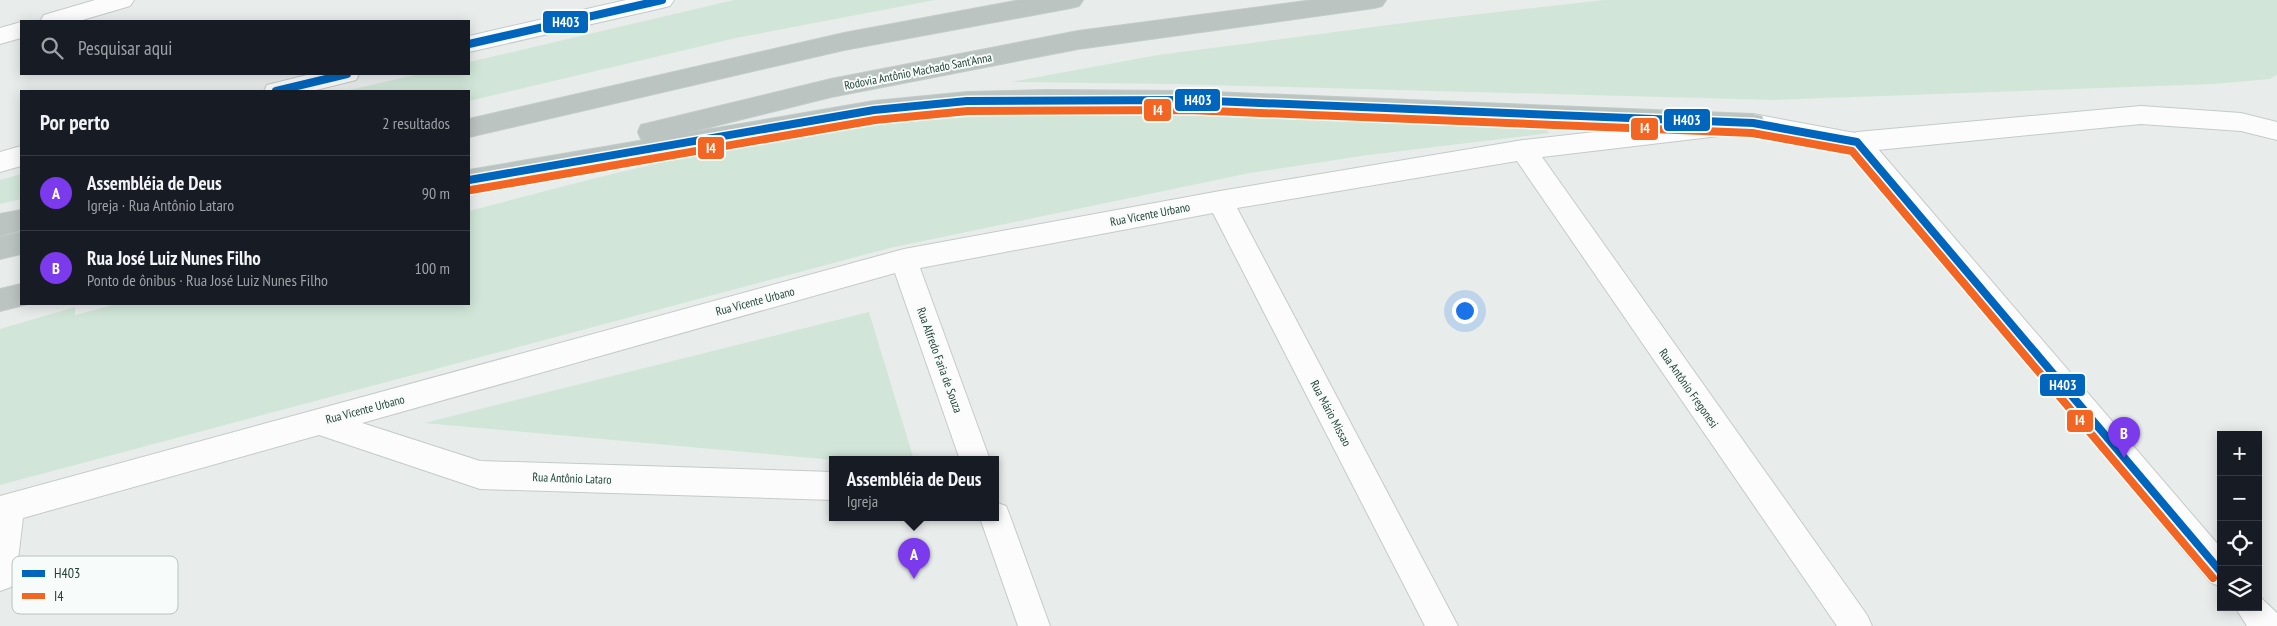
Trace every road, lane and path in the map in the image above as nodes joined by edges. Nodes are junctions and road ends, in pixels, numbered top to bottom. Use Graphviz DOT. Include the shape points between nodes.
graph roads {
  1 [pos="122,0"];
  2 [pos="662,0"];
  3 [pos="1053,0"];
  4 [pos="1070,0"];
  5 [pos="1374,0"];
  6 [pos="1010,9"];
  7 [pos="55,20"];
  8 [pos="20,30"];
  9 [pos="0,36"];
  10 [pos="470,44"];
  11 [pos="343,75"];
  12 [pos="280,90"];
  13 [pos="1753,123"];
  14 [pos="470,128"];
  15 [pos="2277,131"];
  16 [pos="1856,142"];
  17 [pos="1523,150"];
  18 [pos="20,156"];
  19 [pos="0,162"];
  20 [pos="470,175"];
  21 [pos="470,180"];
  22 [pos="1220,201"];
  23 [pos="20,220"];
  24 [pos="0,225"];
  25 [pos="20,243"];
  26 [pos="0,248"];
  27 [pos="904,260"];
  28 [pos="20,294"];
  29 [pos="0,300"];
  30 [pos="320,422"];
  31 [pos="974,456"];
  32 [pos="829,486"];
  33 [pos="5,508"];
  34 [pos="997,521"];
  35 [pos="2217,567"];
  36 [pos="0,576"];
  37 [pos="2254,611"];
  38 [pos="1034,626"];
  39 [pos="1442,626"];
  40 [pos="1856,626"];
  41 [pos="2267,626"];
  1 -- 7 [label="street"];
  2 -- 10 [label="street"];
  3 -- 6 [label="highway"];
  4 -- 6 [label="highway"];
  5 -- 20 [label="highway, Rodovia Antônio Machado Sant'Anna" via="1078,40 831,88"];
  6 -- 14 [label="highway" via="715,69"];
  8 -- 9 [label="street"];
  11 -- 12 [label="street"];
  13 -- 16 [label="street, Rua Vicente Urbano"];
  13 -- 17 [label="street, Rua Vicente Urbano"];
  13 -- 21 [label="highway" via="1188,100 967,101 874,110"];
  15 -- 16 [label="street, Rua Vicente Urbano" via="2242,122 2140,115"];
  16 -- 35 [label="street"];
  17 -- 22 [label="street, Rua Vicente Urbano"];
  17 -- 40 [label="street, Rua Antônio Fregonesi"];
  18 -- 19 [label="street"];
  22 -- 27 [label="street, Rua Vicente Urbano"];
  22 -- 39 [label="street, Rua Mário Missao"];
  23 -- 24 [label="highway"];
  25 -- 26 [label="highway"];
  27 -- 30 [label="street, Rua Vicente Urbano"];
  27 -- 31 [label="street, Rua Alfredo Faria de Souza"];
  28 -- 29 [label="highway"];
  30 -- 32 [label="street, Rua Antônio Lataro" via="480,475"];
  30 -- 33 [label="street, Rua Vicente Urbano"];
  33 -- 36 [label="street"];
  34 -- 38 [label="street"];
  37 -- 41 [label="street"];
}
